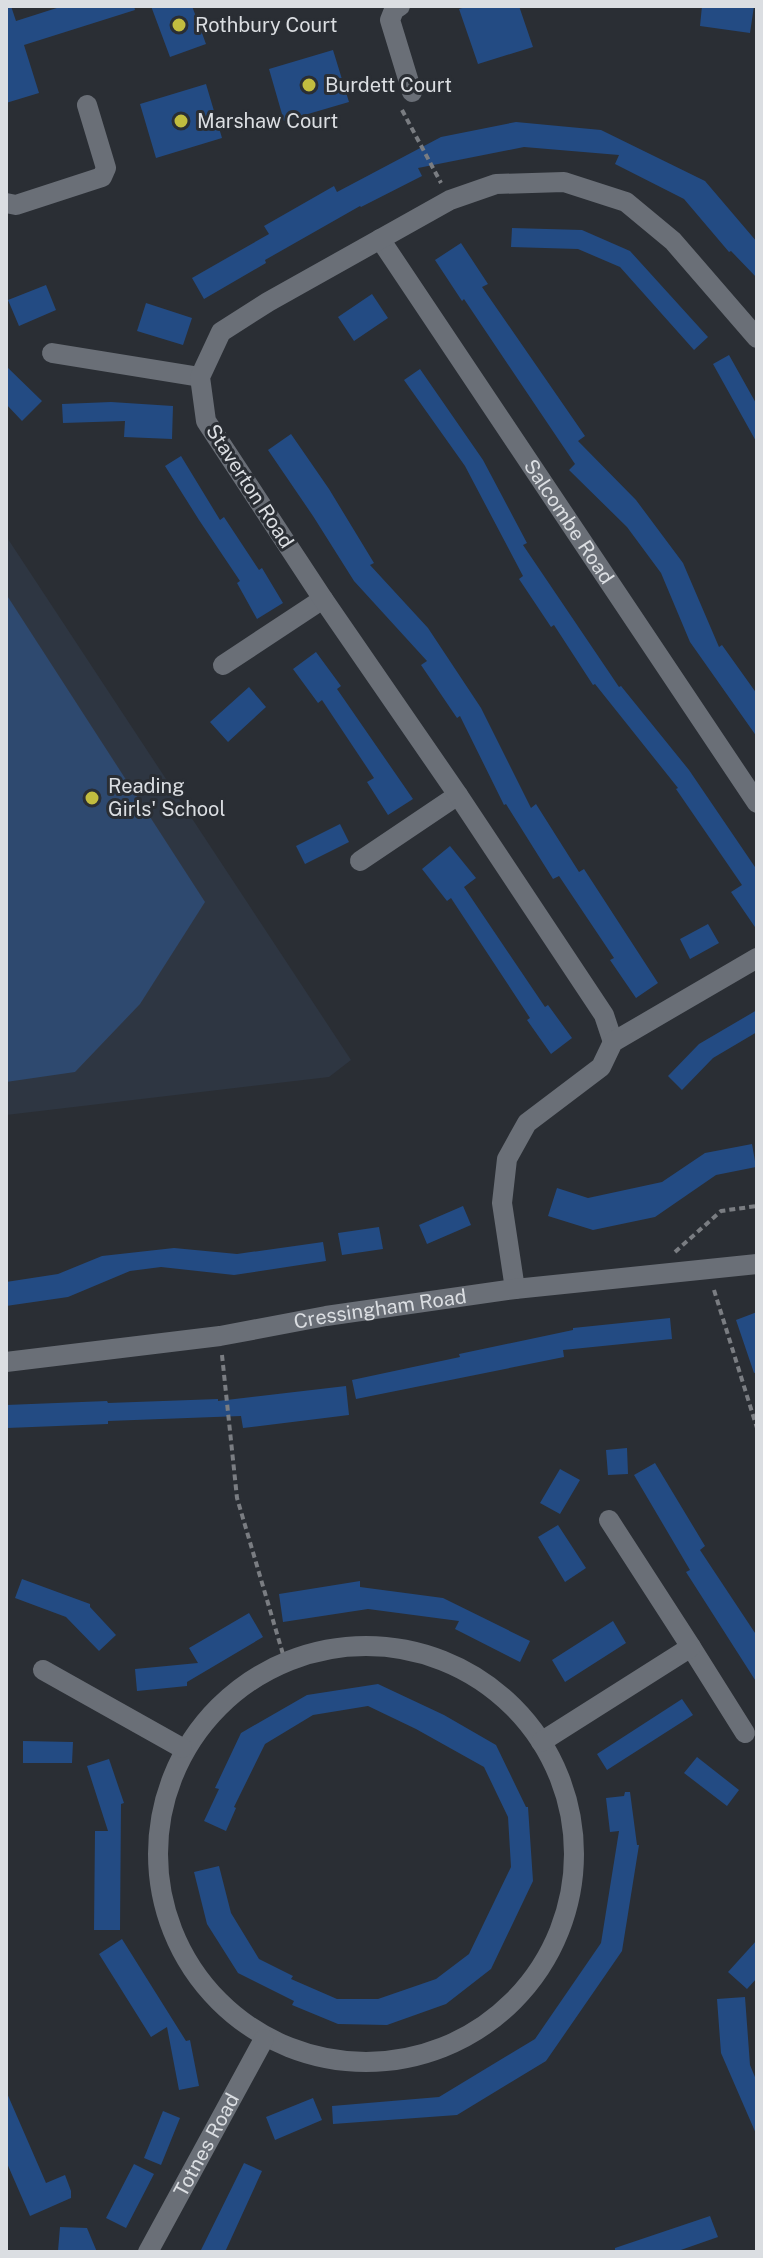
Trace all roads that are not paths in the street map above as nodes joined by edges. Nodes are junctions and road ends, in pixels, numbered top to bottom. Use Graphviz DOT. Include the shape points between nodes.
graph roads {
  1 [pos="400,6"];
  2 [pos="407,101"];
  3 [pos="87,105"];
  4 [pos="6,203"];
  5 [pos="380,239"];
  6 [pos="757,338"];
  7 [pos="52,353"];
  8 [pos="200,377"];
  9 [pos="323,599"];
  10 [pos="223,665"];
  11 [pos="458,795"];
  12 [pos="757,803"];
  13 [pos="360,861"];
  14 [pos="757,958"];
  15 [pos="613,1042"];
  16 [pos="757,1264"];
  17 [pos="515,1289"];
  18 [pos="6,1362"];
  19 [pos="609,1520"];
  20 [pos="691,1647"];
  21 [pos="43,1670"];
  22 [pos="745,1733"];
  23 [pos="541,1742"];
  24 [pos="182,1748"];
  25 [pos="264,2039"];
  26 [pos="148,2252"];
  1 -- 2 [label="street" via="390,20"];
  3 -- 4 [label="street" via="106,168 102,177 16,205"];
  5 -- 6 [label="street" via="450,200 496,184 564,182 626,202 673,241"];
  5 -- 8 [label="street" via="221,332"];
  5 -- 12 [label="street, Salcombe Road"];
  7 -- 8 [label="street"];
  8 -- 9 [label="street, Staverton Road" via="206,421"];
  9 -- 10 [label="street"];
  9 -- 11 [label="street, Staverton Road"];
  11 -- 13 [label="street"];
  11 -- 15 [label="street, Staverton Road" via="604,1015"];
  14 -- 15 [label="street"];
  15 -- 17 [label="street" via="601,1067 527,1123 507,1159 502,1203"];
  16 -- 17 [label="street, Cressingham Road"];
  17 -- 18 [label="street, Cressingham Road" via="220,1336"];
  19 -- 20 [label="street"];
  20 -- 22 [label="street"];
  20 -- 23 [label="street"];
  21 -- 24 [label="street"];
  23 -- 24 [label="street" via="504,1695 459,1667 420,1653 367,1645 321,1649 285,1661 229,1696"];
  23 -- 25 [label="street" via="569,1800 575,1868 559,1935 523,1994 470,2037 412,2059 337,2063"];
  24 -- 25 [label="street" via="165,1795 159,1857 163,1909 187,1963 218,2003"];
  25 -- 26 [label="street, Totnes Road"];
}
